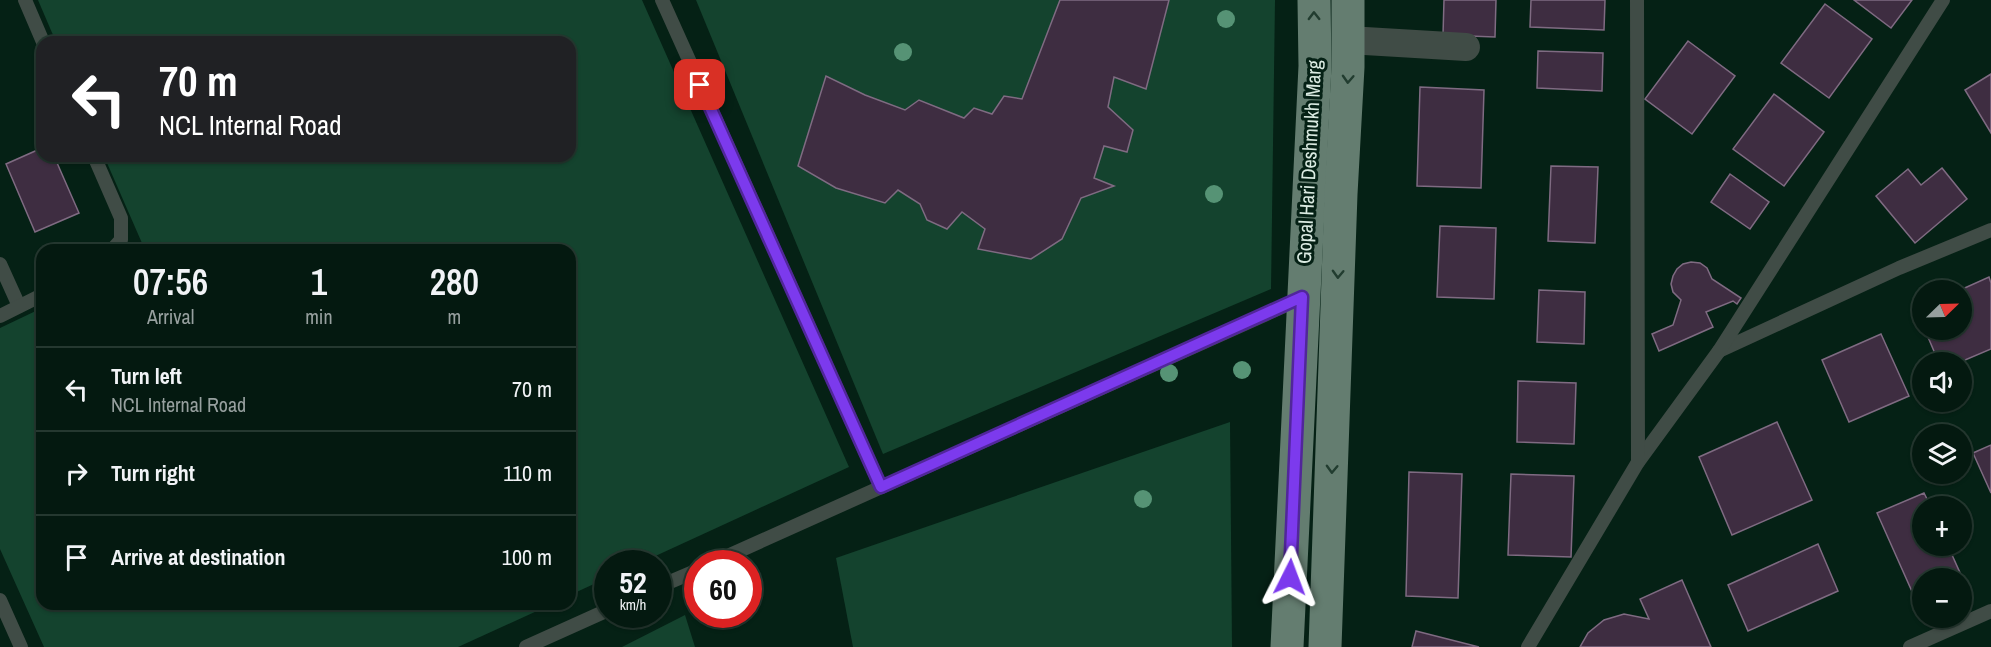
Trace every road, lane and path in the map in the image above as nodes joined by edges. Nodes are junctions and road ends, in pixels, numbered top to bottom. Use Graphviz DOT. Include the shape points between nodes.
graph roads {
  1 [pos="25,0"];
  2 [pos="662,0"];
  3 [pos="1314,0"];
  4 [pos="1348,0"];
  5 [pos="1637,0"];
  6 [pos="1942,0"];
  7 [pos="40,36"];
  8 [pos="1348,40"];
  9 [pos="1467,47"];
  10 [pos="97,162"];
  11 [pos="1991,230"];
  12 [pos="117,244"];
  13 [pos="0,264"];
  14 [pos="1302,297"];
  15 [pos="36,298"];
  16 [pos="19,306"];
  17 [pos="0,316"];
  18 [pos="1719,351"];
  19 [pos="1638,462"];
  20 [pos="881,487"];
  21 [pos="741,550"];
  22 [pos="0,600"];
  23 [pos="1991,611"];
  24 [pos="594,616"];
  25 [pos="21,647"];
  26 [pos="526,647"];
  27 [pos="1287,647"];
  28 [pos="1325,647"];
  29 [pos="1528,647"];
  30 [pos="1910,647"];
  1 -- 7 [label="lane"];
  2 -- 20 [label="lane"];
  14 -- 3 [label="main road, Gopal Hari Deshmukh Marg, one-way" via="1315,66"];
  4 -- 8 [label="main road, Gopal Hari Deshmukh Marg"];
  5 -- 19 [label="lane"];
  6 -- 18 [label="lane"];
  8 -- 9 [label="street"];
  8 -- 28 [label="main road, Gopal Hari Deshmukh Marg, one-way"];
  10 -- 12 [label="lane" via="121,218 121,240"];
  11 -- 18 [label="lane"];
  13 -- 16 [label="lane"];
  14 -- 20 [label="lane"];
  14 -- 27 [label="main road, Gopal Hari Deshmukh Marg"];
  15 -- 16 [label="lane"];
  16 -- 17 [label="lane"];
  18 -- 19 [label="lane"];
  19 -- 29 [label="lane"];
  20 -- 21 [label="lane"];
  22 -- 25 [label="lane"];
  23 -- 30 [label="lane"];
  24 -- 26 [label="lane"];
}
